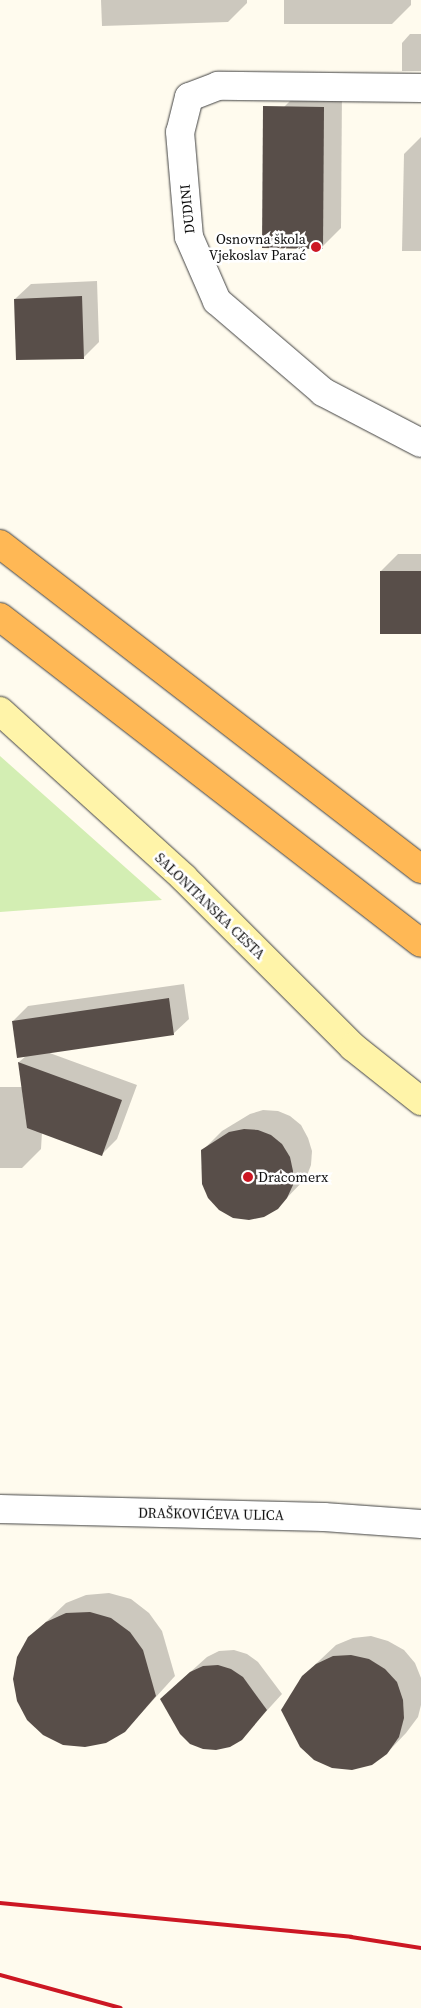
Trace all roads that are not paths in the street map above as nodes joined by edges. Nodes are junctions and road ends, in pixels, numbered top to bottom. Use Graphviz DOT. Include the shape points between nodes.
graph roads {
  1 [pos="421,88"];
  2 [pos="421,443"];
  3 [pos="0,544"];
  4 [pos="0,617"];
  5 [pos="0,711"];
  6 [pos="421,870"];
  7 [pos="421,943"];
  8 [pos="421,1102"];
  9 [pos="0,1509"];
  10 [pos="421,1524"];
  1 -- 2 [label="street, DUDINI" via="218,86 189,97 180,132 189,238 217,301 322,392"];
  3 -- 6 [label="highway"];
  4 -- 7 [label="highway"];
  5 -- 8 [label="main road, SALONITANSKA CESTA" via="184,878 353,1047"];
  9 -- 10 [label="street, DRAŠKOVIĆEVA ULICA" via="275,1515"];
}
